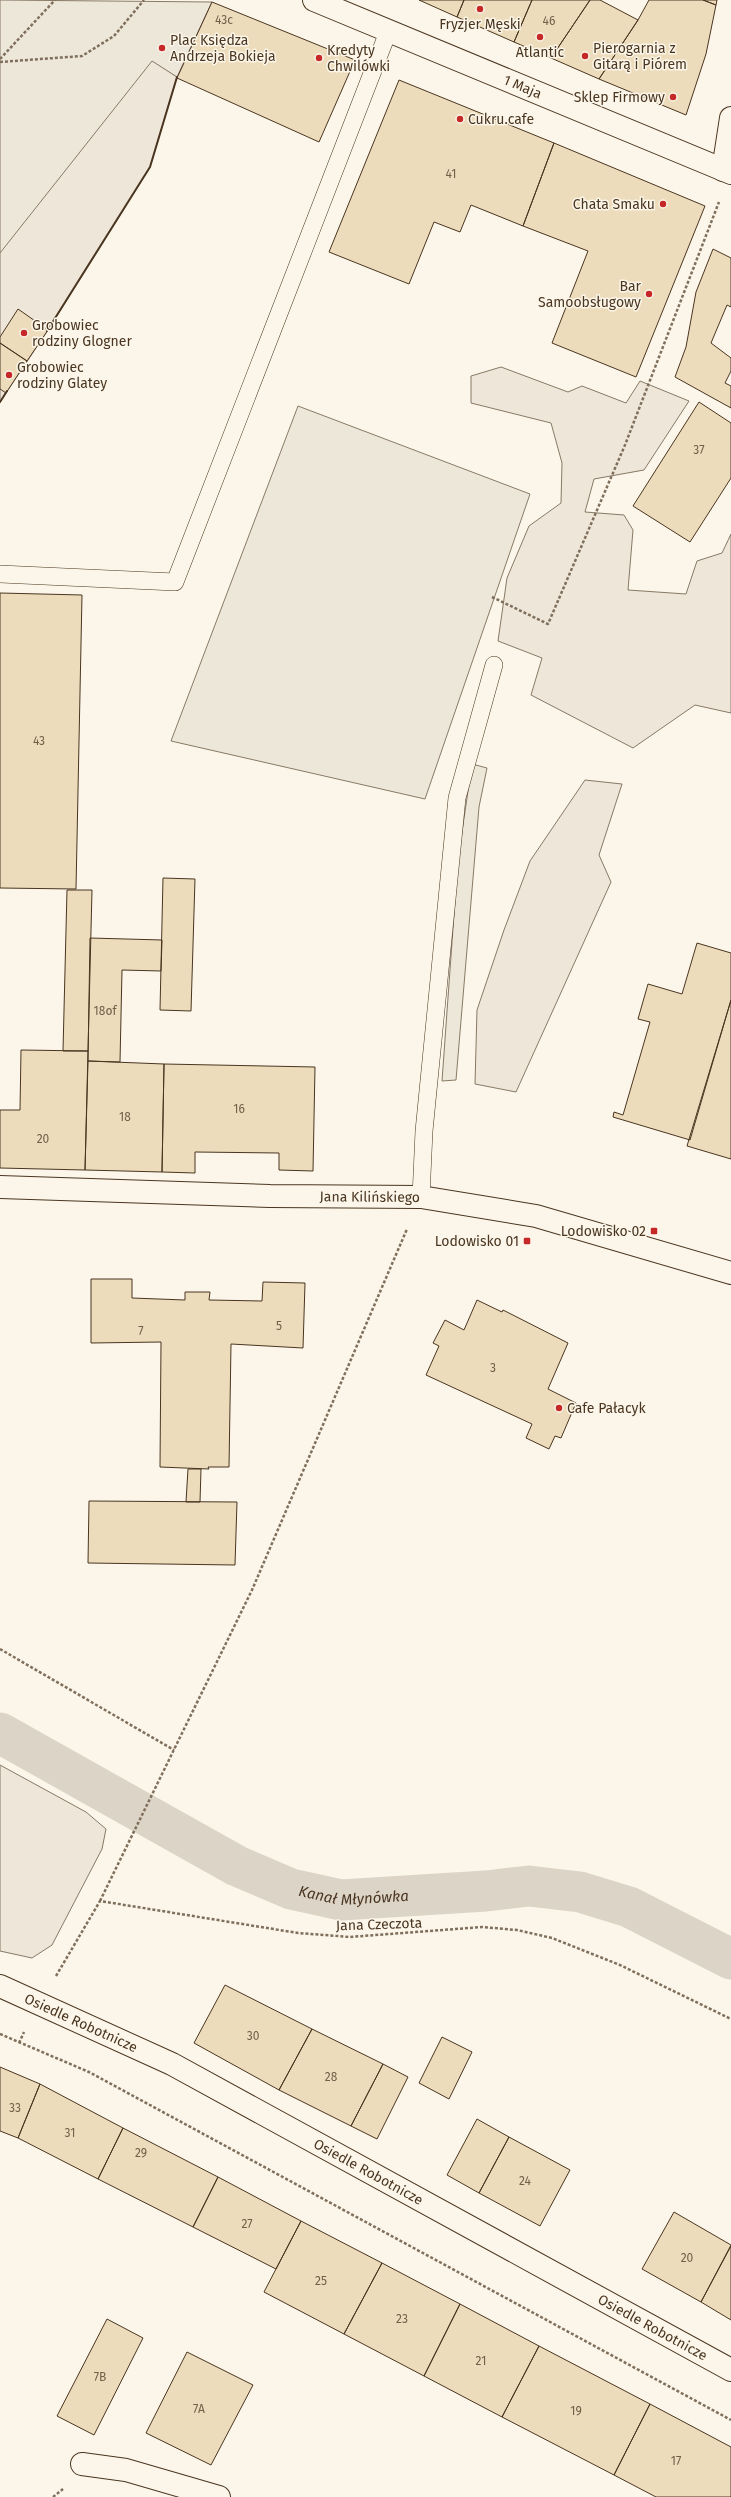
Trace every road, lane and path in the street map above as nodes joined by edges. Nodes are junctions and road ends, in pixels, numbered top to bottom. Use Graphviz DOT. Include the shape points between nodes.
graph roads {
  1 [pos="55,0"];
  2 [pos="144,0"];
  3 [pos="314,0"];
  4 [pos="388,32"];
  5 [pos="0,61"];
  6 [pos="731,118"];
  7 [pos="728,172"];
  8 [pos="0,574"];
  9 [pos="492,597"];
  10 [pos="494,665"];
  11 [pos="0,1187"];
  12 [pos="421,1197"];
  13 [pos="731,1273"];
  14 [pos="0,1650"];
  15 [pos="174,1750"];
  16 [pos="100,1901"];
  17 [pos="55,1977"];
  18 [pos="0,1986"];
  19 [pos="731,2019"];
  20 [pos="0,2034"];
  21 [pos="731,2370"];
  22 [pos="731,2420"];
  23 [pos="82,2464"];
  24 [pos="219,2497"];
  1 -- 5 [label="path"];
  2 -- 5 [label="path" via="114,36 82,56"];
  3 -- 4 [label="street, 1 Maja"];
  4 -- 7 [label="street, 1 Maja"];
  4 -- 8 [label="lane" via="175,582"];
  6 -- 7 [label="street"];
  7 -- 9 [label="path" via="625,446 548,624"];
  10 -- 12 [label="lane" via="457,798 424,1131"];
  11 -- 12 [label="street, Jana Kilińskiego" via="270,1196"];
  12 -- 13 [label="street, Jana Kilińskiego" via="536,1216"];
  12 -- 15 [label="path" via="252,1590"];
  14 -- 15 [label="path"];
  15 -- 16 [label="path"];
  16 -- 17 [label="path"];
  16 -- 19 [label="path, Jana Czeczota" via="298,1933 350,1937 482,1927 518,1930 552,1938 620,1965"];
  18 -- 21 [label="street, Osiedle Robotnicze" via="172,2064"];
  20 -- 22 [label="path" via="89,2072"];
  23 -- 24 [label="street" via="126,2470"];
}
